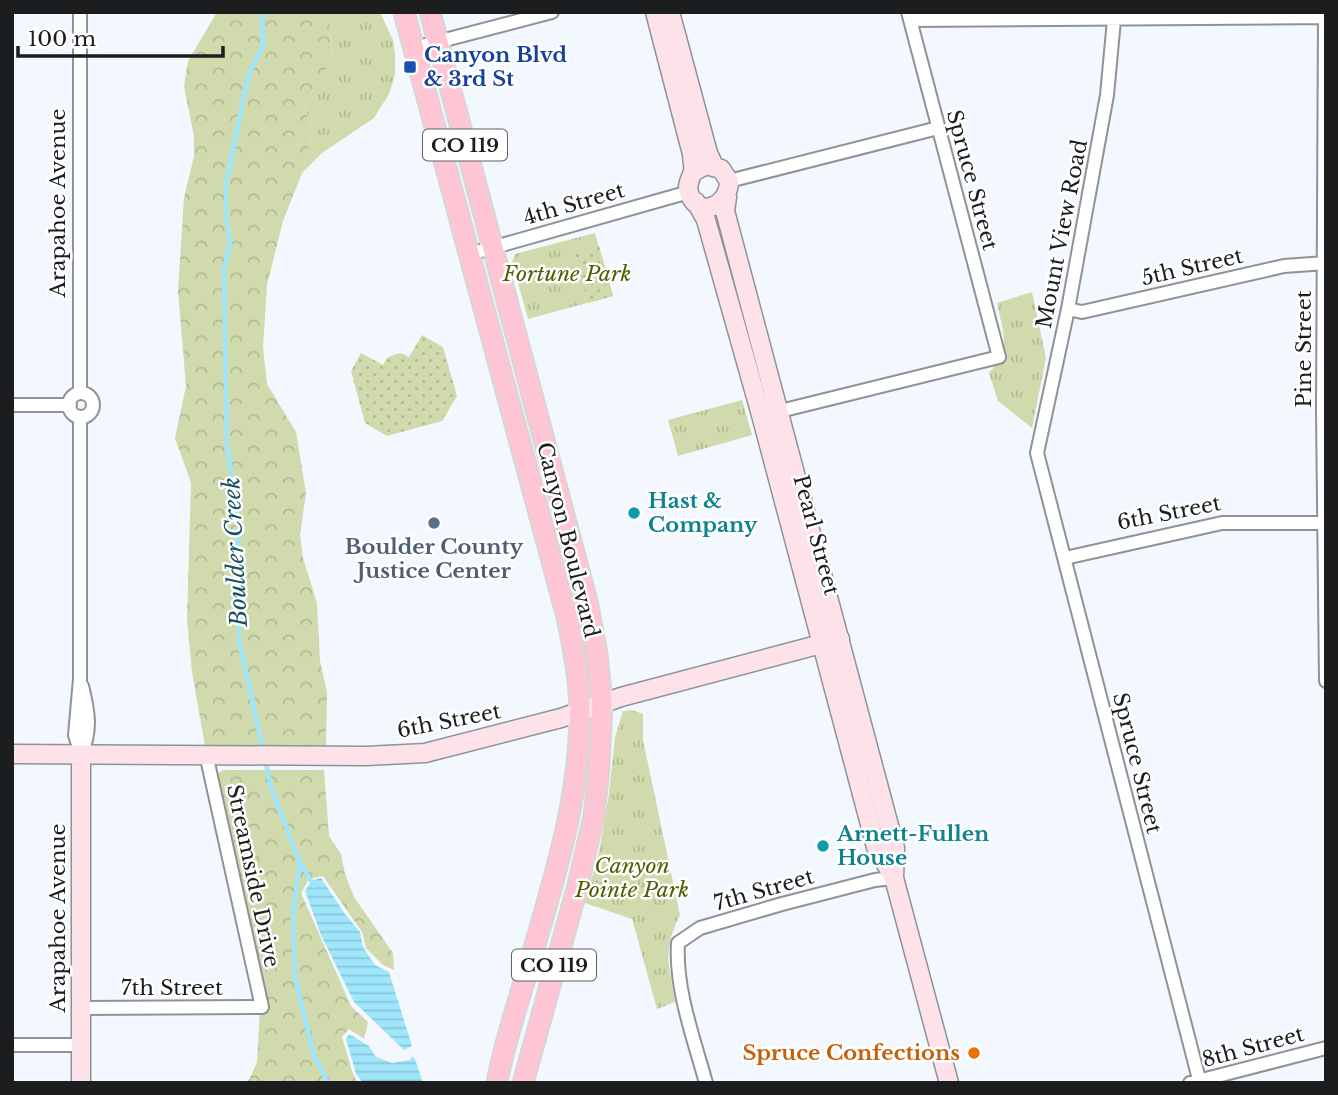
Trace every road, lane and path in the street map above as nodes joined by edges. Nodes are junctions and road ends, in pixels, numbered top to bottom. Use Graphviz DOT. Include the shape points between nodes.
graph roads {
  1 [pos="79,12"];
  2 [pos="404,12"];
  3 [pos="430,12"];
  4 [pos="552,12"];
  5 [pos="655,12"];
  6 [pos="670,12"];
  7 [pos="909,16"];
  8 [pos="1325,17"];
  9 [pos="1114,20"];
  10 [pos="438,43"];
  11 [pos="414,48"];
  12 [pos="938,128"];
  13 [pos="714,166"];
  14 [pos="693,172"];
  15 [pos="728,189"];
  16 [pos="692,197"];
  17 [pos="492,248"];
  18 [pos="470,254"];
  19 [pos="1325,263"];
  20 [pos="1068,309"];
  21 [pos="80,393"];
  22 [pos="12,405"];
  23 [pos="69,405"];
  24 [pos="770,413"];
  25 [pos="80,417"];
  26 [pos="1037,453"];
  27 [pos="1325,523"];
  28 [pos="1065,558"];
  29 [pos="840,639"];
  30 [pos="822,643"];
  31 [pos="1326,681"];
  32 [pos="602,703"];
  33 [pos="579,711"];
  34 [pos="12,754"];
  35 [pos="81,754"];
  36 [pos="206,754"];
  37 [pos="894,878"];
  38 [pos="262,1007"];
  39 [pos="81,1008"];
  40 [pos="12,1045"];
  41 [pos="81,1045"];
  42 [pos="1326,1048"];
  43 [pos="1196,1082"];
  44 [pos="81,1083"];
  45 [pos="497,1083"];
  46 [pos="523,1083"];
  47 [pos="706,1083"];
  48 [pos="949,1083"];
  1 -- 21 [label="street, Arapahoe Avenue"];
  2 -- 11 [label="main road, Canyon Boulevard / CO 119"];
  3 -- 10 [label="main road, Canyon Boulevard / CO 119"];
  4 -- 10 [label="street"];
  5 -- 14 [label="street"];
  6 -- 13 [label="street"];
  7 -- 9 [label="street"];
  7 -- 12 [label="street, Spruce Street"];
  8 -- 9 [label="street"];
  8 -- 19 [label="street, Pine Street"];
  9 -- 20 [label="street, Mount View Road" via="1107,95"];
  10 -- 11 [label="street"];
  10 -- 17 [label="main road, Canyon Boulevard / CO 119"];
  11 -- 18 [label="main road, Canyon Boulevard / CO 119"];
  12 -- 15 [label="street"];
  12 -- 24 [label="street, Spruce Street" via="999,357"];
  13 -- 14 [label="street"];
  13 -- 15 [label="street" via="721,169"];
  14 -- 16 [label="street" via="688,185"];
  15 -- 16 [label="street" via="718,205 706,207"];
  15 -- 24 [label="street, Pearl Street" via="725,211"];
  16 -- 17 [label="street, 4th Street"];
  16 -- 24 [label="street, Pearl Street" via="706,220"];
  17 -- 18 [label="street, 4th Street"];
  17 -- 32 [label="main road, Canyon Boulevard / CO 119" via="587,601"];
  18 -- 33 [label="main road, Canyon Boulevard / CO 119" via="567,617"];
  19 -- 20 [label="street, 5th Street" via="1284,266 1082,312"];
  19 -- 27 [label="street, Pine Street"];
  20 -- 26 [label="street, Mount View Road"];
  21 -- 23 [label="street"];
  21 -- 25 [label="street" via="91,398 93,406 89,414"];
  22 -- 23 [label="street"];
  23 -- 25 [label="street"];
  24 -- 29 [label="street, Pearl Street"];
  24 -- 30 [label="street, Pearl Street"];
  25 -- 35 [label="street, Arapahoe Avenue" via="80,679 88,718 88,738"];
  26 -- 28 [label="street, Spruce Street"];
  27 -- 28 [label="street, 6th Street" via="1222,523"];
  27 -- 31 [label="street, Pine Street"];
  28 -- 43 [label="street, Spruce Street"];
  29 -- 30 [label="street, 6th Street"];
  29 -- 37 [label="street, Pearl Street" via="895,848"];
  30 -- 32 [label="street, 6th Street"];
  30 -- 37 [label="street, Pearl Street" via="876,847"];
  32 -- 33 [label="street, 6th Street"];
  32 -- 46 [label="main road, Canyon Boulevard / CO 119" via="599,768 587,847"];
  33 -- 36 [label="street, 6th Street" via="425,753"];
  33 -- 45 [label="main road, Canyon Boulevard / CO 119" via="577,758 559,862"];
  34 -- 35 [label="street, 6th Street"];
  35 -- 36 [label="street, 6th Street"];
  35 -- 39 [label="street, Arapahoe Avenue"];
  36 -- 38 [label="street, Streamside Drive"];
  37 -- 47 [label="street, 7th Street" via="782,904 700,929 678,943 682,990"];
  37 -- 48 [label="street, Pearl Street"];
  38 -- 39 [label="street, 7th Street"];
  39 -- 41 [label="street, Arapahoe Avenue"];
  40 -- 41 [label="street"];
  41 -- 44 [label="street, Arapahoe Avenue"];
  42 -- 43 [label="street, 8th Street"];
}
